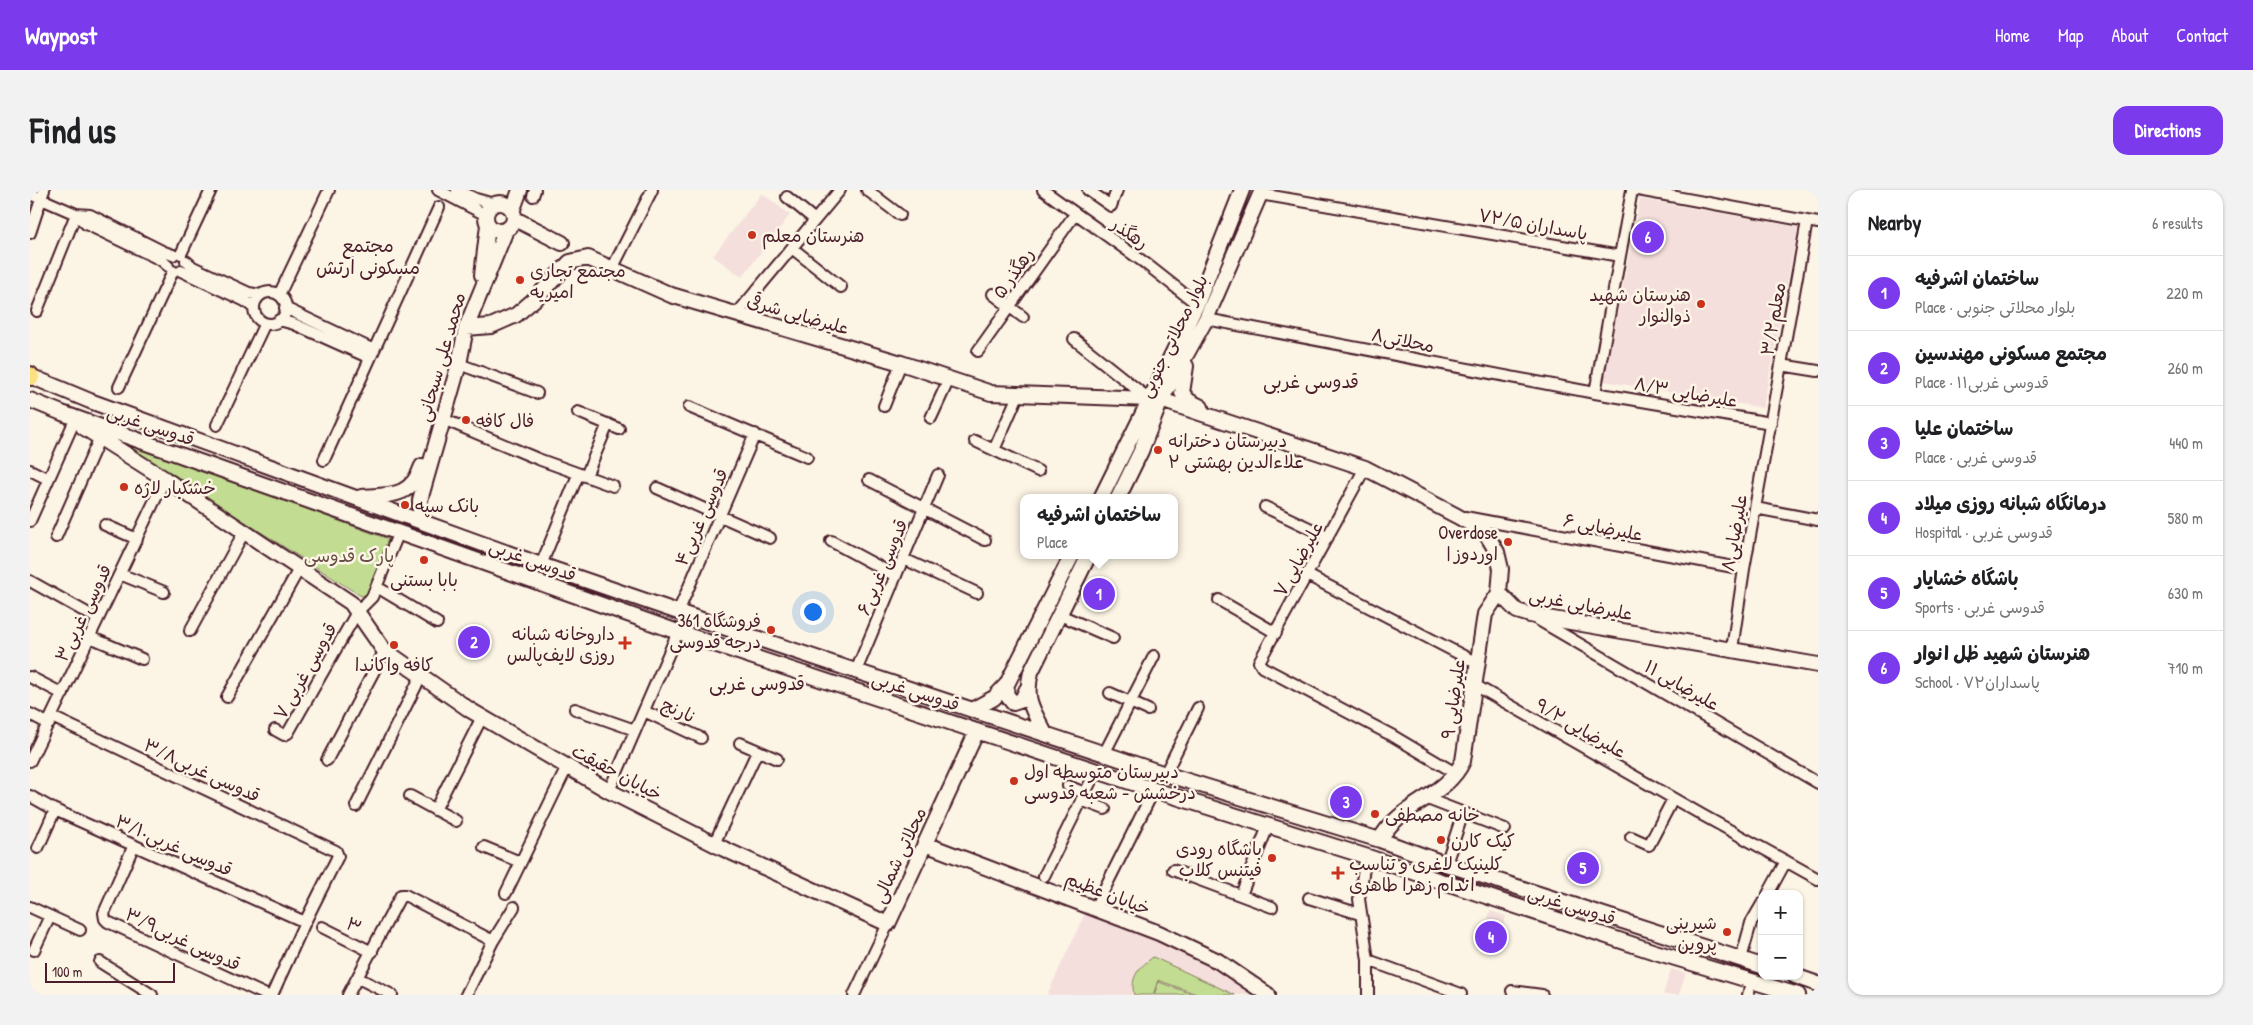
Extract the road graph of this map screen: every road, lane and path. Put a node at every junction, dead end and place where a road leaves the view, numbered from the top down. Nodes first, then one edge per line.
1 (211, 190) edge
2 (329, 190) edge
3 (438, 190) edge
4 (457, 190) edge
5 (505, 190) edge
6 (520, 190) edge
7 (652, 190) edge
8 (840, 190) edge
9 (868, 190) edge
10 (1043, 190) edge
11 (1088, 190) edge
12 (1117, 190) edge
13 (1242, 190) edge
14 (1632, 190) edge
15 (1638, 190) edge
16 (1261, 192) edge
17 (30, 194) edge
18 (42, 194) edge
19 (787, 197) dead end
20 (439, 207) dead end
21 (491, 212) junction
22 (76, 214) junction
23 (514, 214) junction
24 (1075, 214) junction
25 (900, 215) dead end
26 (815, 220) junction
27 (1813, 222) edge
28 (506, 230) junction
29 (30, 233) edge
30 (119, 235) junction
31 (562, 243) dead end
32 (792, 248) junction
33 (1620, 256) junction
34 (180, 257) junction
35 (174, 269) junction
36 (612, 269) junction
37 (841, 287) dead end
38 (481, 288) junction
39 (994, 294) dead end
40 (260, 295) junction
41 (279, 295) junction
42 (1197, 304) junction
43 (1009, 306) junction
44 (254, 308) junction
45 (285, 308) junction
46 (37, 311) dead end
47 (736, 315) junction
48 (1023, 317) dead end
49 (1206, 319) junction
50 (279, 320) junction
51 (265, 323) junction
52 (466, 328) junction
53 (1074, 339) dead end
54 (1190, 350) junction
55 (978, 351) dead end
56 (372, 354) junction
57 (901, 363) junction
58 (459, 364) junction
59 (1781, 365) junction
60 (1818, 371) edge
61 (30, 376) edge
62 (949, 379) junction
63 (119, 386) dead end
64 (537, 393) dead end
65 (1018, 393) junction
66 (1595, 393) junction
67 (1155, 399) junction
68 (30, 400) edge
69 (884, 406) dead end
70 (689, 407) dead end
71 (578, 412) dead end
72 (62, 413) junction
73 (931, 418) dead end
74 (443, 419) junction
75 (74, 422) junction
76 (1235, 423) junction
77 (1771, 423) junction
78 (608, 424) junction
79 (216, 425) dead end
80 (619, 428) dead end
81 (755, 434) junction
82 (438, 436) junction
83 (100, 437) junction
84 (974, 441) dead end
85 (994, 450) junction
86 (807, 457) dead end
87 (324, 460) dead end
88 (1365, 468) junction
89 (30, 470) edge
90 (1038, 471) dead end
91 (938, 475) dead end
92 (586, 476) junction
93 (48, 479) junction
94 (166, 479) junction
95 (869, 480) dead end
96 (613, 486) dead end
97 (657, 488) dead end
98 (1103, 494) edge
99 (1120, 494) edge
100 (353, 497) junction
101 (1265, 507) dead end
102 (1755, 508) junction
103 (924, 510) junction
104 (720, 516) junction
105 (1457, 516) junction
106 (30, 520) edge
107 (1818, 520) edge
108 (424, 522) junction
109 (105, 525) dead end
110 (244, 532) junction
111 (399, 532) junction
112 (56, 537) dead end
113 (1328, 537) junction
114 (770, 538) dead end
115 (136, 540) junction
116 (985, 540) dead end
117 (831, 541) dead end
118 (904, 559) junction
119 (1070, 559) edge
120 (1087, 559) edge
121 (541, 565) junction
122 (299, 569) junction
123 (1744, 569) junction
124 (120, 574) junction
125 (565, 574) junction
126 (1307, 575) junction
127 (896, 576) junction
128 (30, 581) edge
129 (377, 587) junction
130 (560, 589) junction
131 (164, 592) dead end
132 (978, 593) dead end
133 (1499, 593) junction
134 (1219, 600) dead end
135 (357, 612) junction
136 (678, 612) junction
137 (1060, 615) junction
138 (1530, 615) junction
139 (98, 619) junction
140 (436, 624) dead end
141 (190, 631) dead end
142 (678, 632) junction
143 (1276, 633) junction
144 (90, 637) junction
145 (1113, 638) dead end
146 (772, 643) junction
147 (1732, 649) junction
148 (385, 650) junction
149 (1154, 656) dead end
150 (142, 659) dead end
151 (766, 661) junction
152 (1477, 663) junction
153 (1818, 665) edge
154 (856, 671) junction
155 (421, 676) junction
156 (30, 677) edge
157 (1007, 684) junction
158 (1474, 684) junction
159 (1027, 689) junction
160 (1110, 693) dead end
161 (63, 694) junction
162 (227, 697) dead end
163 (1130, 702) junction
164 (575, 708) dead end
165 (1198, 708) dead end
166 (972, 710) junction
167 (1148, 710) dead end
168 (644, 711) junction
169 (30, 714) edge
170 (482, 717) junction
171 (50, 720) junction
172 (275, 730) dead end
173 (635, 730) junction
174 (977, 731) junction
175 (1045, 734) junction
176 (701, 738) dead end
177 (740, 743) dead end
178 (757, 752) junction
179 (1104, 754) junction
180 (777, 759) dead end
181 (327, 760) dead end
182 (30, 761) edge
183 (567, 767) junction
184 (1096, 770) junction
185 (1165, 774) junction
186 (1457, 774) junction
187 (1818, 782) edge
188 (1068, 786) dead end
189 (1154, 790) junction
190 (609, 791) junction
191 (30, 796) edge
192 (410, 796) dead end
193 (1083, 796) junction
194 (1425, 798) junction
195 (1673, 799) junction
196 (356, 806) dead end
197 (1105, 809) dead end
198 (55, 810) junction
199 (435, 810) junction
200 (1463, 813) junction
201 (456, 821) dead end
202 (1268, 826) junction
203 (1505, 830) dead end
204 (1631, 837) dead end
205 (1380, 840) junction
206 (714, 844) junction
207 (925, 844) junction
208 (134, 845) junction
209 (484, 847) dead end
210 (38, 848) dead end
211 (1366, 856) junction
212 (1786, 861) junction
213 (520, 862) junction
214 (1446, 864) junction
215 (1173, 870) dead end
216 (1044, 876) dead end
217 (1818, 879) edge
218 (1770, 890) edge
219 (506, 893) dead end
220 (1241, 895) junction
221 (1308, 898) dead end
222 (30, 907) edge
223 (514, 907) dead end
224 (1272, 907) dead end
225 (1095, 908) junction
226 (1758, 911) edge
227 (1360, 914) junction
228 (50, 916) junction
229 (305, 922) junction
230 (888, 924) junction
231 (322, 927) dead end
232 (80, 930) dead end
233 (493, 941) junction
234 (34, 950) dead end
235 (372, 952) junction
236 (1741, 959) junction
237 (1368, 960) junction
238 (100, 962) dead end
239 (1758, 965) edge
240 (358, 978) junction
241 (1803, 979) edge
242 (1752, 980) junction
243 (1818, 984) edge
244 (1512, 991) dead end
245 (1461, 994) edge
246 (152, 995) edge
247 (266, 995) edge
248 (272, 995) edge
249 (348, 995) edge
250 (392, 995) edge
251 (466, 995) edge
252 (854, 995) edge
253 (1268, 995) edge
254 (1368, 995) edge
255 (1542, 995) edge
256 (1748, 995) edge
257 (1798, 995) edge

1 - 34 street
2 - 41 street
3 - 21 street
4 - 21 street
5 - 21 street
6 - 23 street, محمد علی سبحانی
7 - 36 street
8 - 26 street
9 - 25 street
10 - 24 street, رهگذر
11 - 12 street
13 - 42 street, بلوار محلاتی جنوبی
14 - 33 street
15 - 27 street
16 - 33 street, ۷۲/۵ پاسداران
16 - 49 street, بلوار محلاتی جنوبی
17 - 18 street
18 - 22 street
18 - 29 street
19 - 26 street
20 - 56 street
21 - 23 street
21 - 28 street
21 - 38 street, محمد علی سبحانی
22 - 30 street
22 - 46 street
23 - 28 street, محمد علی سبحانی
23 - 31 street
24 - 42 street, رهگذر
24 - 43 street, ۵ رهگذر
26 - 32 street
27 - 59 street, معلم۳/۲
28 - 38 street, محمد علی سبحانی
30 - 34 street
30 - 35 street
32 - 37 street
32 - 47 street
33 - 66 street
34 - 35 street
34 - 35 street
34 - 40 street
35 - 44 street
35 - 63 street
36 - 47 street, علیرضایی شرقی
36 - 52 street, علیرضایی شرقی
38 - 52 street, محمد علی سبحانی
39 - 43 street
40 - 41 street
40 - 44 street
41 - 45 street
42 - 67 street, بلوار محلاتی جنوبی
43 - 48 street
43 - 55 street, ۵ رهگذر
44 - 51 street
45 - 50 street
45 - 56 street
47 - 57 street, علیرضایی شرقی
49 - 54 street, بلوار محلاتی جنوبی
49 - 66 street, محلاتی۸
50 - 51 street
50 - 56 street
51 - 79 street
52 - 58 street, محمد علی سبحانی
53 - 67 street
54 - 67 street, بلوار محلاتی جنوبی
54 - 76 street
56 - 87 street
57 - 62 street, علیرضایی شرقی
57 - 69 street
58 - 64 street
58 - 74 street, محمد علی سبحانی
59 - 60 street
59 - 77 street, معلم۳/۲
61 - 100 street, قدوسی غربی
62 - 65 street, علیرضایی شرقی
62 - 73 street
65 - 67 street, علیرضایی شرقی
65 - 85 street
66 - 77 street, ۸/۳ علیرضایی
67 - 76 street
67 - 98 street, بلوار محلاتی جنوبی
67 - 99 street, بلوار محلاتی جنوبی
68 - 72 street, قدوسی غربی
70 - 81 street
71 - 78 street
72 - 75 street, خیابان حقیقت
72 - 111 street, قدوسی غربی
74 - 82 street, محمد علی سبحانی
74 - 92 street
75 - 83 street, خیابان حقیقت
75 - 93 street
76 - 88 street
77 - 102 street, علیرضایی۸
78 - 80 street
78 - 92 street
81 - 86 street
81 - 104 street, قدوسی غربی۴
82 - 100 street, محمد علی سبحانی
82 - 108 street, محمد علی سبحانی
83 - 94 street, خیابان حقیقت
83 - 112 street
84 - 85 street
85 - 90 street
88 - 105 street
88 - 113 street, ۷ علیرضایی
89 - 93 street
91 - 103 street, قدوسی غربی۶
92 - 96 street
92 - 121 street
93 - 106 street
94 - 110 street, خیابان حقیقت
94 - 115 street, قدوسی غربی۳
95 - 103 street
97 - 104 street
100 - 108 street, قدوسی غربی
101 - 113 street
102 - 107 street
102 - 123 street, علیرضایی۸
103 - 116 street
103 - 118 street, قدوسی غربی۶
104 - 114 street
104 - 136 street, قدوسی غربی۴
105 - 123 street, ۶ علیرضایی
105 - 133 street
108 - 121 street, قدوسی غربی
109 - 115 street
110 - 122 street, خیابان حقیقت
110 - 141 street
111 - 129 street
111 - 130 street, قدوسی غربی
113 - 126 street, ۷ علیرضایی
115 - 124 street, قدوسی غربی۳
117 - 127 street
118 - 127 street, قدوسی غربی۶
118 - 132 street
119 - 157 street
120 - 137 street
121 - 125 street, قدوسی غربی
122 - 135 street, خیابان حقیقت
122 - 162 street
123 - 147 street, علیرضایی۸
124 - 131 street
124 - 139 street, قدوسی غربی۳
125 - 130 street
125 - 136 street, قدوسی غربی
126 - 143 street, ۷ علیرضایی
126 - 152 street
127 - 154 street, قدوسی غربی۶
128 - 139 street
129 - 135 street
129 - 140 street
130 - 142 street, قدوسی غربی
133 - 138 street, علیرضایی غربی
133 - 152 street, ۹ علیرضایی
134 - 143 street
135 - 148 street, خیابان حقیقت
135 - 172 street, ۷ قدوسی غربی
136 - 146 street, قدوسی غربی
137 - 145 street
137 - 159 street
138 - 147 street, علیرضایی غربی
138 - 187 street, ۱۱ علیرضایی
139 - 144 street, قدوسی غربی۳
142 - 151 street, قدوسی غربی
142 - 168 street
143 - 186 street, ۷ علیرضایی
144 - 150 street
144 - 161 street, قدوسی غربی۳
146 - 151 street
146 - 154 street, قدوسی غربی
147 - 153 street, علیرضایی غربی
148 - 155 street, خیابان حقیقت
148 - 181 street
149 - 163 street
151 - 174 street, قدوسی غربی
152 - 158 street, ۹ علیرضایی
154 - 166 street, قدوسی غربی
155 - 170 street, خیابان حقیقت
155 - 196 street
156 - 161 street
157 - 159 street
157 - 166 street
158 - 186 street, ۹ علیرضایی
158 - 195 street, ۹/۲ علیرضایی
159 - 175 street
160 - 163 street
161 - 171 street, قدوسی غربی۳
163 - 167 street
163 - 179 street
164 - 173 street
165 - 185 street
166 - 175 street, قدوسی غربی
168 - 173 street
168 - 176 street, نارنج
169 - 171 street, قدوسی غربی۳/۸
170 - 183 street, خیابان حقیقت
170 - 199 street
171 - 182 street, قدوسی غربی۳
171 - 229 street, قدوسی غربی۳/۸
173 - 190 street
174 - 184 street, قدوسی غربی
174 - 207 street, محلاتی شمالی
175 - 179 street, قدوسی غربی
177 - 178 street
178 - 180 street
178 - 206 street
179 - 185 street, قدوسی غربی
183 - 190 street, خیابان حقیقت
183 - 213 street
184 - 189 street, قدوسی غربی
184 - 193 street
185 - 205 street, قدوسی غربی
186 - 194 street
188 - 193 street
189 - 202 street, قدوسی غربی
189 - 225 street
190 - 206 street, خیابان حقیقت
191 - 198 street, قدوسی غربی۳/۱۰
192 - 199 street
193 - 197 street
193 - 216 street
194 - 200 street
194 - 205 street
195 - 204 street
195 - 212 street, ۹/۲ علیرضایی
198 - 208 street, قدوسی غربی۳/۱۰
198 - 210 street
199 - 201 street
200 - 203 street
200 - 214 street
202 - 211 street, قدوسی غربی
202 - 220 street
205 - 214 street, قدوسی غربی
206 - 230 street, خیابان حقیقت
207 - 225 street, خیابان عظیم
207 - 230 street, محلاتی شمالی
208 - 229 street, قدوسی غربی۳/۱۰
208 - 247 street, قدوسی غربی۳/۹
209 - 213 street
211 - 227 street
211 - 242 street, قدوسی غربی
212 - 217 street, ۹/۲ علیرضایی
212 - 218 street
213 - 219 street
214 - 236 street, قدوسی غربی
215 - 220 street
220 - 224 street
221 - 227 street
222 - 228 street
223 - 233 street
225 - 253 street, خیابان عظیم
226 - 236 street
227 - 237 street
228 - 232 street
228 - 234 street
229 - 248 street
230 - 252 street, محلاتی شمالی
231 - 235 street, ۳
233 - 235 street
233 - 251 street
235 - 240 street
236 - 239 street, قدوسی غربی
237 - 245 street
237 - 254 street
238 - 246 street
240 - 249 street
240 - 250 street
241 - 243 street
242 - 256 street
242 - 257 street, قدوسی غربی
244 - 255 street

